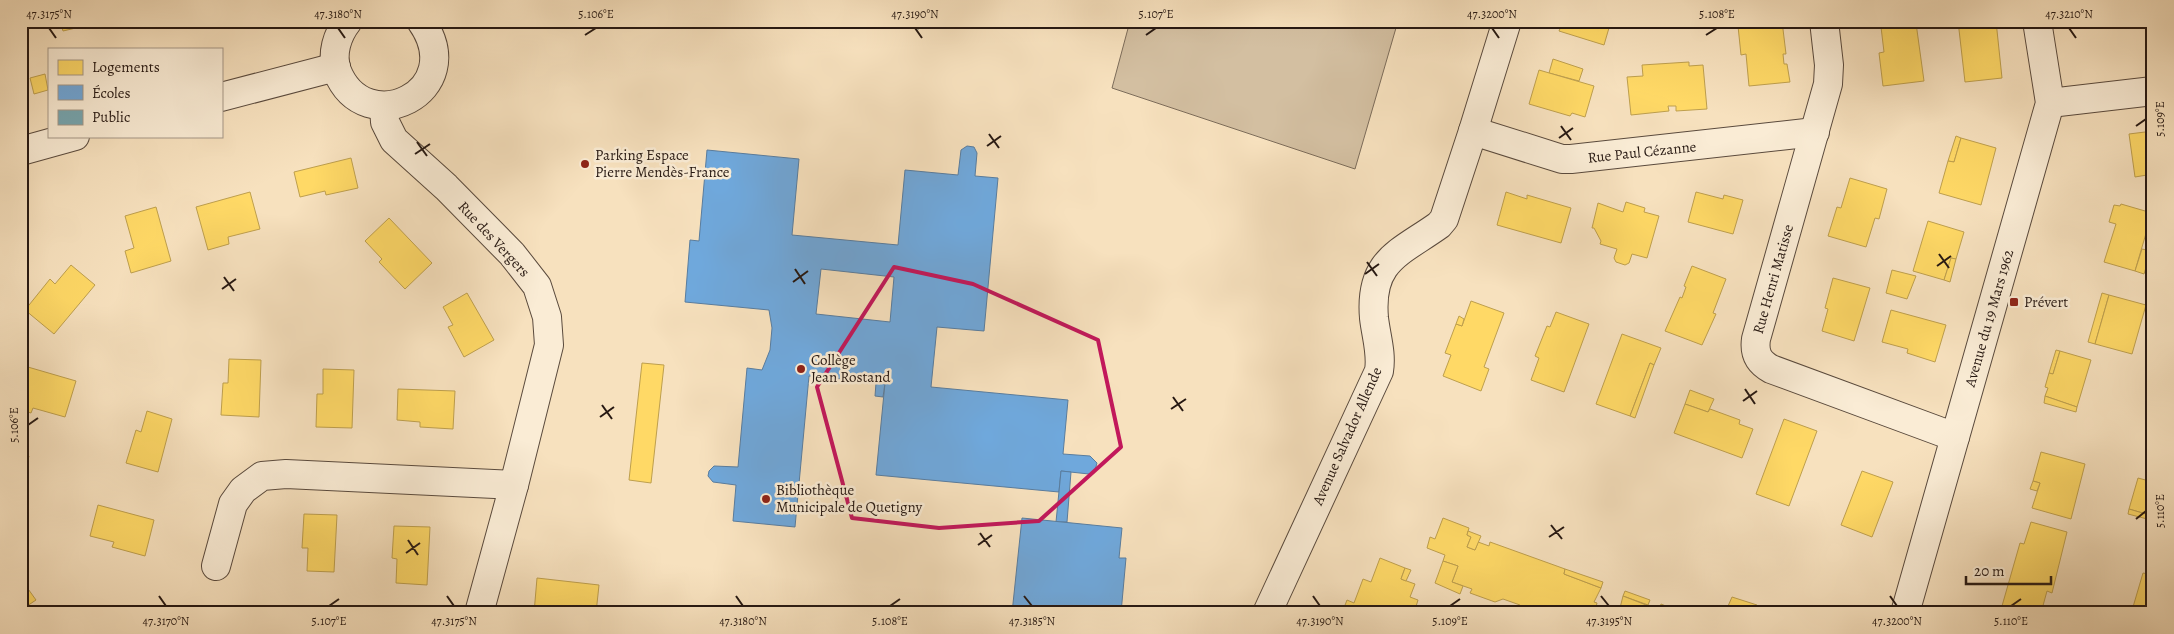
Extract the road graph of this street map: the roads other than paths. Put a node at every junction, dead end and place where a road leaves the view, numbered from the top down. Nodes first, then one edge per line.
1 (348, 21) edge
2 (422, 21) edge
3 (1506, 21) edge
4 (1824, 21) edge
5 (2037, 21) edge
6 (336, 67) junction
7 (2153, 91) edge
8 (222, 97) edge
9 (2050, 103) junction
10 (384, 106) junction
11 (1473, 131) junction
12 (1814, 132) junction
13 (67, 138) edge
14 (21, 150) edge
15 (1955, 437) junction
16 (514, 485) junction
17 (216, 566) dead end
18 (479, 613) edge
19 (1267, 613) edge
20 (1905, 613) edge

1 - 6 street
2 - 10 street
3 - 11 street, Avenue Salvador Allende
4 - 12 street, Rue Henri Matisse
5 - 9 street, Avenue du 19 Mars 1962
6 - 8 street
6 - 10 street
7 - 9 street
9 - 15 street, Avenue du 19 Mars 1962
10 - 16 street, Rue des Vergers
11 - 12 street, Rue Paul Cézanne
11 - 19 street, Avenue Salvador Allende
12 - 15 street, Rue Henri Matisse
13 - 14 street
15 - 20 street, Avenue du 19 Mars 1962
16 - 17 street
16 - 18 street, Rue des Vergers

